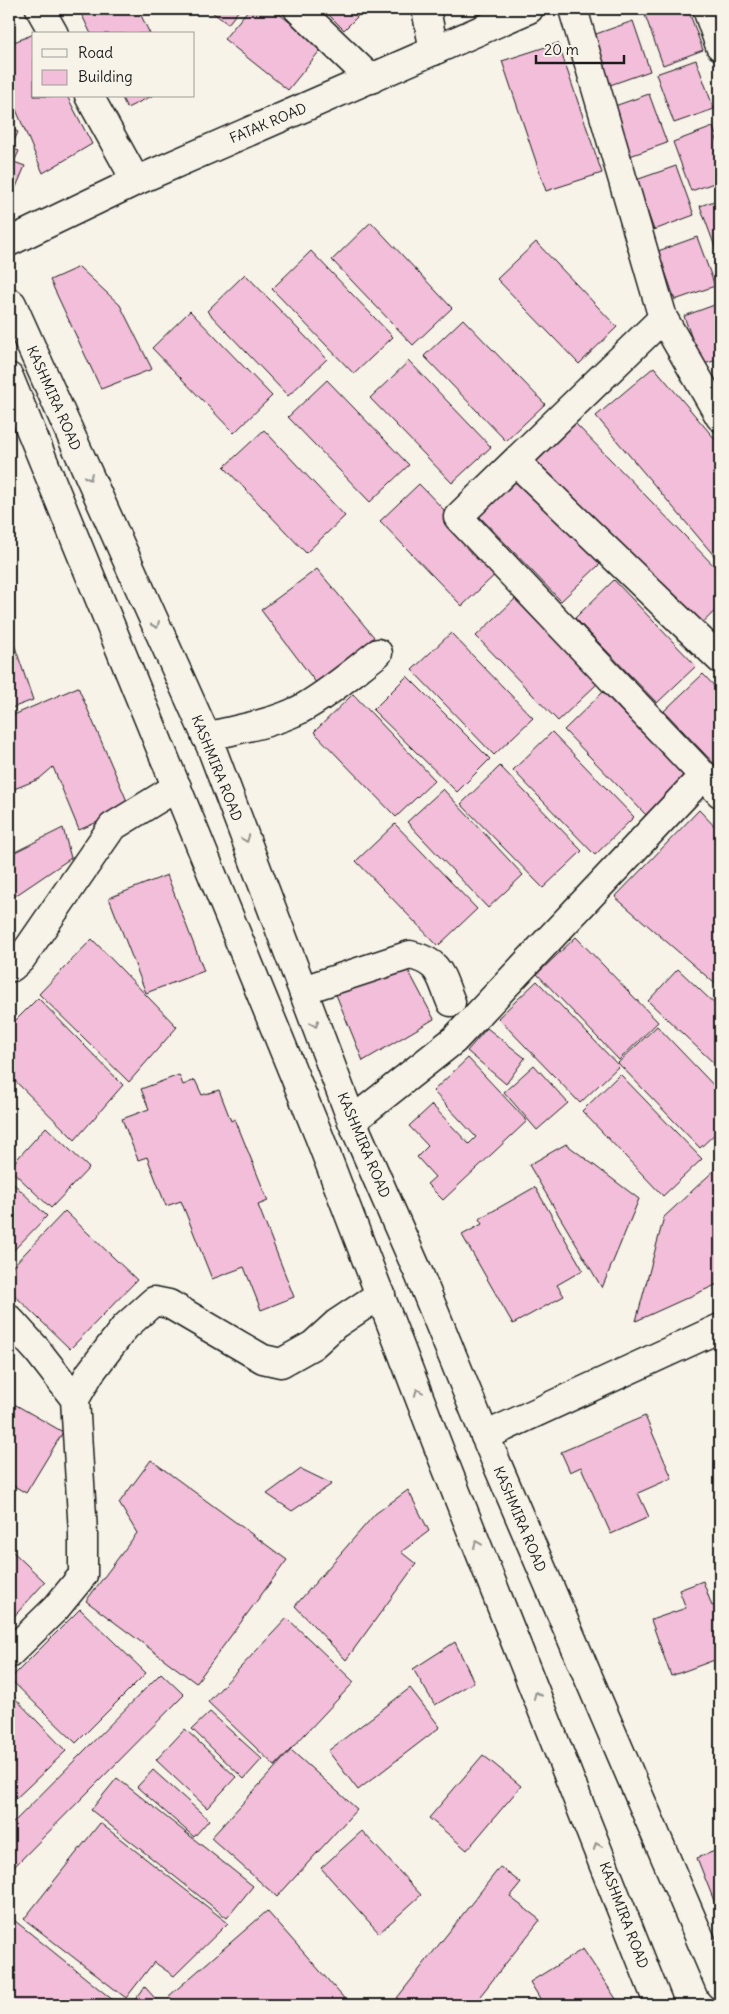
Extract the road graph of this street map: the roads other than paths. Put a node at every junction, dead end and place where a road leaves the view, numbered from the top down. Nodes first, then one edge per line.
1 (40, 9) edge
2 (298, 9) edge
3 (426, 9) edge
4 (529, 9) edge
5 (573, 9) edge
6 (708, 9) edge
7 (53, 32) edge
8 (720, 46) edge
9 (434, 51) junction
10 (371, 78) junction
11 (90, 98) edge
12 (136, 181) junction
13 (9, 242) edge
14 (10, 304) edge
15 (662, 318) junction
16 (9, 376) edge
17 (720, 417) edge
18 (516, 462) junction
19 (378, 653) dead end
20 (720, 659) edge
21 (206, 737) junction
22 (712, 784) edge
23 (177, 787) junction
24 (9, 966) edge
25 (303, 990) junction
26 (451, 1002) dead end
27 (352, 1121) junction
28 (380, 1294) junction
29 (9, 1319) edge
30 (720, 1328) edge
31 (75, 1400) junction
32 (485, 1436) junction
33 (9, 1654) edge
34 (720, 1985) edge
35 (660, 2005) edge

1 - 7 main road
2 - 10 main road
3 - 9 main road
4 - 9 main road, FATAK ROAD
5 - 15 main road
6 - 8 main road
9 - 10 main road, FATAK ROAD
10 - 12 main road, FATAK ROAD
11 - 12 main road
12 - 13 main road, FATAK ROAD
14 -> 21 main road, KASHMIRA ROAD
15 - 17 main road
15 - 18 main road
16 - 23 main road, KASHMIRA ROAD
18 - 20 main road
18 - 22 main road
19 - 21 main road
21 -> 25 main road, KASHMIRA ROAD
22 - 27 main road
23 - 24 main road
23 - 28 main road, KASHMIRA ROAD
25 - 26 main road
25 -> 27 main road, KASHMIRA ROAD
27 - 32 main road, KASHMIRA ROAD
28 - 31 main road
35 -> 28 main road, KASHMIRA ROAD
29 - 31 main road
30 - 32 main road
31 - 33 main road
32 - 34 main road, KASHMIRA ROAD

